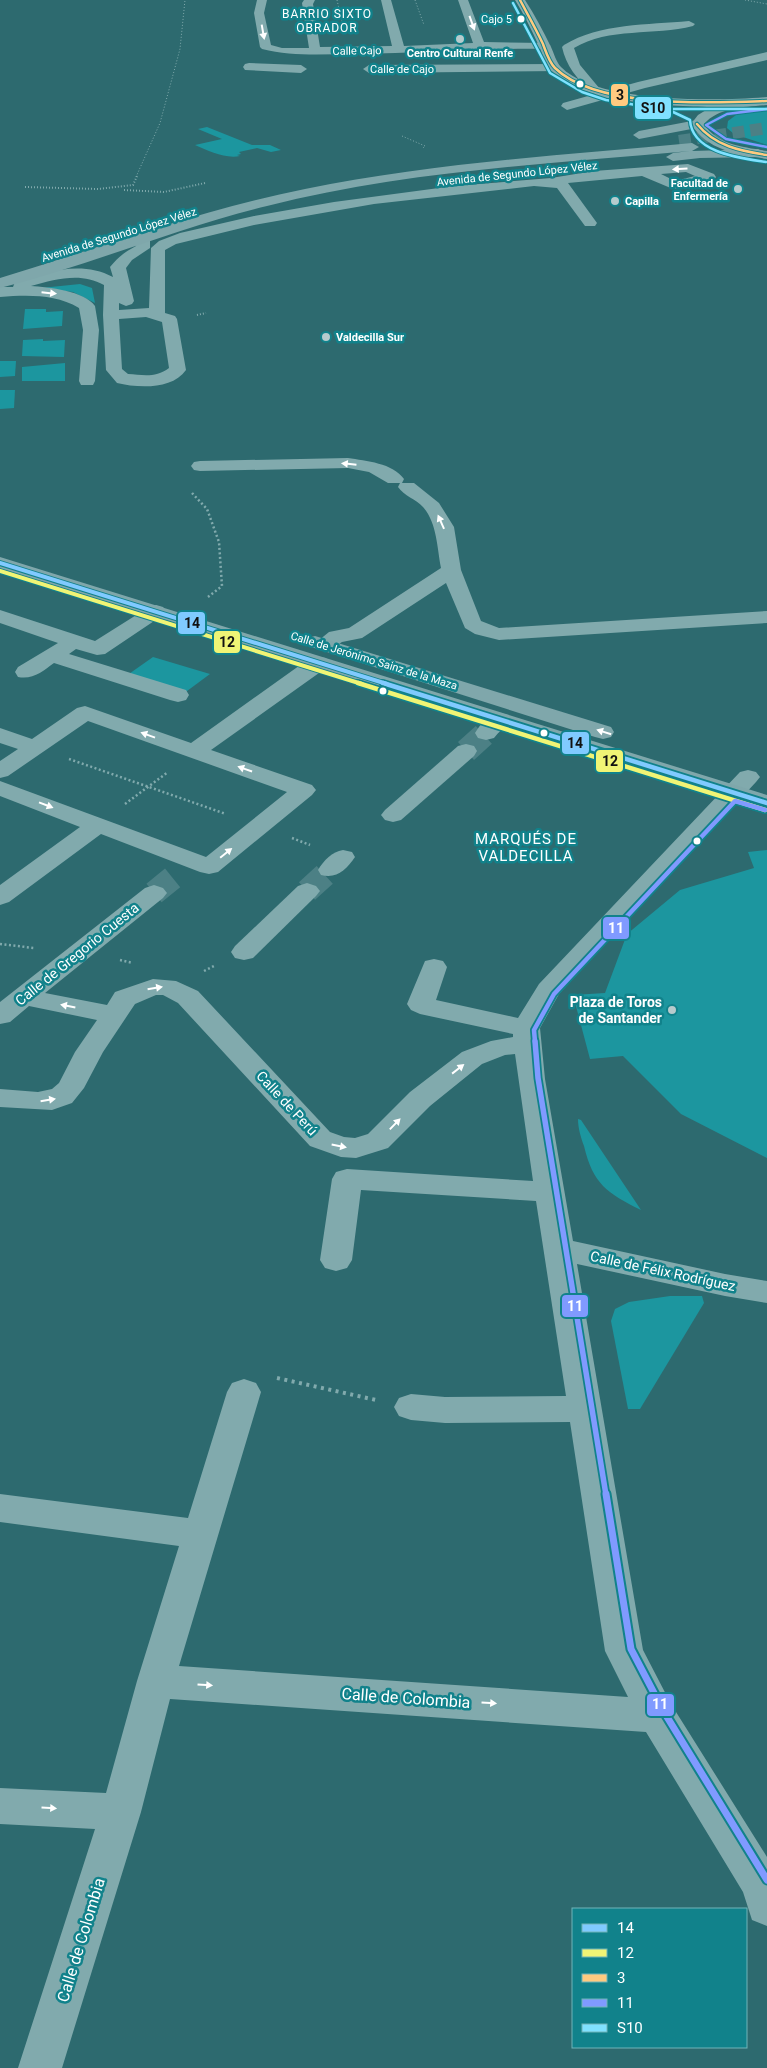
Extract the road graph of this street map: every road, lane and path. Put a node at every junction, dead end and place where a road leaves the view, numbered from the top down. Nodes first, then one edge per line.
1 (185, 0) edge
2 (262, 0) edge
3 (310, 0) edge
4 (386, 0) edge
5 (463, 0) edge
6 (520, 0) edge
7 (745, 0) edge
8 (767, 4) edge
9 (688, 24) dead end
10 (480, 46) junction
11 (545, 46) junction
12 (399, 50) junction
13 (315, 51) junction
14 (767, 56) edge
15 (663, 66) dead end
16 (249, 67) dead end
17 (555, 68) junction
18 (318, 69) dead end
19 (357, 69) dead end
20 (676, 77) junction
21 (594, 89) junction
22 (615, 94) junction
23 (656, 99) junction
24 (763, 101) edge
25 (738, 104) junction
26 (567, 106) dead end
27 (699, 121) junction
28 (402, 136) dead end
29 (625, 136) dead end
30 (679, 141) tunnel mouth
31 (692, 147) tunnel mouth
32 (419, 151) dead end
33 (762, 154) edge
34 (358, 170) dead end
35 (643, 171) dead end
36 (551, 182) junction
37 (205, 183) dead end
38 (25, 187) dead end
39 (297, 187) junction
40 (113, 189) junction
41 (276, 201) junction
42 (590, 223) dead end
43 (143, 243) junction
44 (53, 267) junction
45 (2, 274) edge
46 (0, 286) edge
47 (145, 288) dead end
48 (0, 292) edge
49 (152, 313) junction
50 (111, 315) junction
51 (87, 381) dead end
52 (200, 466) dead end
53 (192, 493) dead end
54 (0, 546) edge
55 (0, 563) edge
56 (451, 570) junction
57 (208, 598) dead end
58 (156, 611) junction
59 (0, 616) edge
60 (767, 617) edge
61 (74, 641) junction
62 (353, 643) junction
63 (321, 654) junction
64 (53, 656) junction
65 (26, 672) dead end
66 (178, 695) dead end
67 (0, 735) edge
68 (35, 747) junction
69 (194, 751) junction
70 (466, 751) tunnel mouth
71 (749, 784) edge
72 (2, 786) edge
73 (148, 787) junction
74 (767, 802) edge
75 (394, 815) dead end
76 (98, 825) junction
77 (260, 826) junction
78 (308, 891) tunnel mouth
79 (154, 893) tunnel mouth
80 (0, 897) edge
81 (244, 952) dead end
82 (434, 967) dead end
83 (23, 998) junction
84 (114, 1015) junction
85 (0, 1016) edge
86 (527, 1036) junction
87 (0, 1098) edge
88 (550, 1192) junction
89 (559, 1249) junction
90 (336, 1260) dead end
91 (767, 1292) edge
92 (244, 1392) joint
93 (411, 1407) joint
94 (585, 1409) junction
95 (0, 1508) edge
96 (202, 1534) junction
97 (156, 1681) junction
98 (657, 1716) junction
99 (0, 1806) edge
100 (120, 1812) junction
101 (767, 1906) edge
102 (40, 2068) edge

1 - 40 path
2 -> 13 street, Calle Cajo
3 - 13 street, Calle Cajo
4 - 12 street, Calle Cajo
5 -> 10 street
6 - 11 highway
7 - 8 path
9 - 21 street
10 - 11 street, Calle Cajo
10 - 12 street, Calle Cajo
11 - 17 highway
12 - 13 street, Calle Cajo
14 - 20 street
15 - 20 street
16 - 18 street
17 - 19 street, Calle de Cajo
17 - 21 highway
20 - 22 street
21 - 22 highway
22 - 23 highway
22 - 26 street
23 - 25 highway
23 - 27 highway
24 - 25 highway
25 - 27 highway
27 - 29 main road
27 - 33 highway
28 - 32 path
30 - 39 main road, Avenida de Segundo López Vélez
31 - 41 main road, Avenida de Segundo López Vélez
41 -> 33 main road, Avenida de Segundo López Vélez
34 - 39 main road, Avenida de Segundo López Vélez
35 - 36 street
36 - 42 street
36 - 49 street
37 - 40 path
38 - 40 path
39 - 45 main road, Avenida de Segundo López Vélez
41 - 43 main road, Avenida de Segundo López Vélez
43 - 44 main road, Avenida de Segundo López Vélez
43 - 47 street
43 - 49 street
44 - 45 main road, Avenida de Segundo López Vélez
44 - 46 main road
48 - 50 street
48 -> 51 street
49 - 50 street
49 - 50 street
56 -> 52 street
53 - 57 path
54 - 63 main road, Calle de Jerónimo Sainz de la Maza
55 - 58 main road, Calle de Jerónimo Sainz de la Maza
56 - 60 street
56 - 62 street
58 - 61 street
58 - 63 main road, Calle de Jerónimo Sainz de la Maza
59 - 61 street
61 - 64 street
62 - 63 main road, Calle de Jerónimo Sainz de la Maza
71 -> 62 main road, Calle de Jerónimo Sainz de la Maza
63 - 69 street
63 - 71 main road, Calle de Jerónimo Sainz de la Maza
64 - 65 street
64 - 66 street
67 - 68 street
69 -> 68 street
68 - 72 street
68 - 73 path
69 - 73 path
77 -> 69 street
70 - 75 street
71 - 74 main road, Calle de Jerónimo Sainz de la Maza
71 - 86 street
72 -> 76 street
73 - 76 path
73 - 77 path
76 -> 77 street
76 - 80 street
78 - 81 street
79 - 83 street, Calle de Gregorio Cuesta
82 - 86 street
84 -> 83 street
83 - 85 street, Calle de Gregorio Cuesta
84 -> 86 street, Calle de Perú
87 -> 84 street, Calle de Perú
86 - 88 street
88 - 89 street
88 - 90 street
89 - 91 street, Calle de Félix Rodríguez
89 - 94 street
92 - 93 path
92 - 96 street, Calle de Colombia
93 - 94 street
94 - 98 street
95 - 96 street
96 - 97 street, Calle de Colombia
97 -> 98 street, Calle de Colombia
97 - 100 street, Calle de Colombia
98 - 101 street
99 -> 100 street
100 - 102 street, Calle de Colombia

